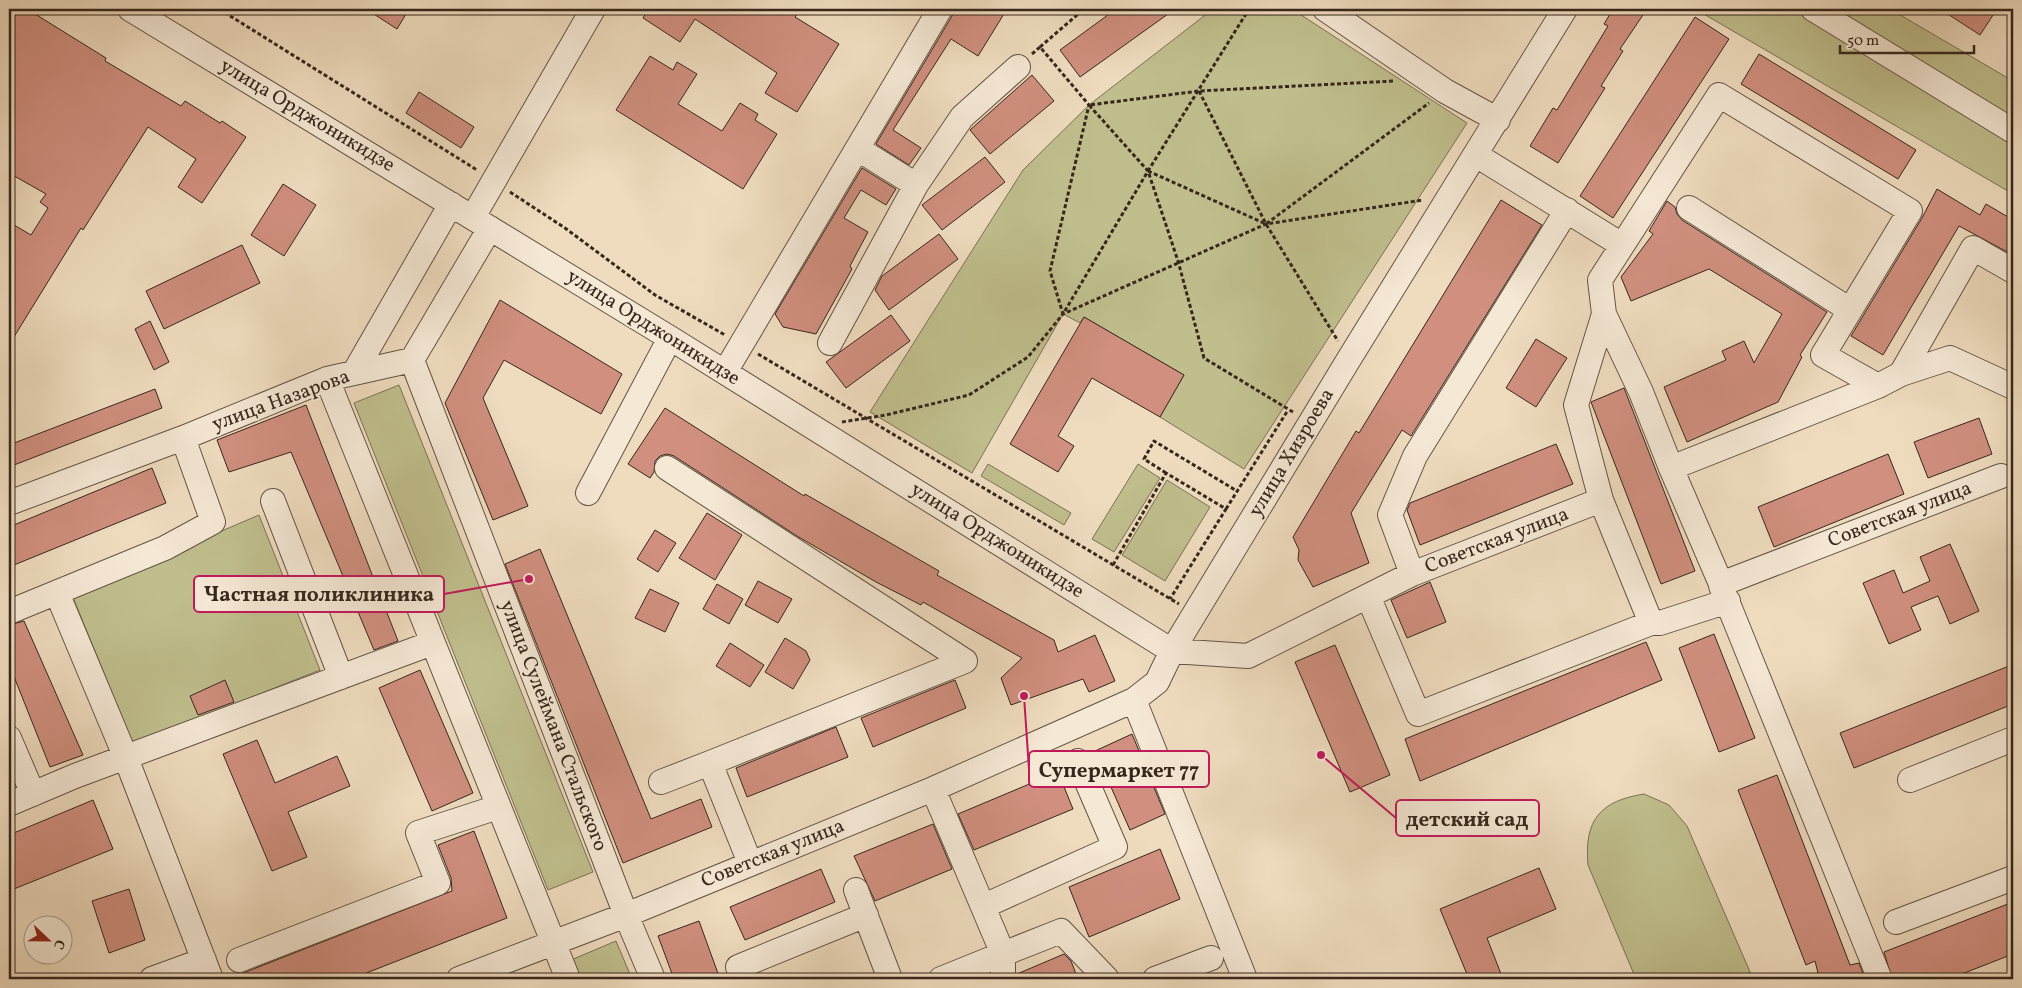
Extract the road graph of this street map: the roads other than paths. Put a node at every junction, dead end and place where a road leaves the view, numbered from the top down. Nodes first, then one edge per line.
1 (130, 9) edge
2 (593, 9) edge
3 (940, 9) edge
4 (1325, 9) edge
5 (1565, 9) edge
6 (1813, 9) edge
7 (1018, 67) road end
8 (1498, 120) junction
9 (2013, 131) edge
10 (858, 149) junction
11 (1476, 155) junction
12 (916, 185) junction
13 (451, 204) junction
14 (1689, 208) dead end
15 (1567, 210) junction
16 (481, 222) junction
17 (1622, 245) junction
18 (2013, 271) edge
19 (1850, 310) junction
20 (1604, 314) junction
21 (670, 338) junction
22 (830, 343) dead end
23 (412, 360) junction
24 (725, 372) junction
25 (354, 373) junction
26 (1901, 374) junction
27 (327, 379) junction
28 (1878, 386) junction
29 (2013, 387) edge
30 (183, 438) junction
31 (667, 468) dead end
32 (1672, 468) junction
33 (2001, 476) dead end
34 (588, 493) dead end
35 (1601, 500) junction
36 (273, 501) dead end
37 (9, 503) edge
38 (1412, 574) junction
39 (57, 592) junction
40 (1724, 593) junction
41 (1368, 596) junction
42 (9, 612) edge
43 (1651, 623) junction
44 (432, 643) junction
45 (1172, 651) junction
46 (341, 677) junction
47 (1134, 700) junction
48 (1085, 721) joint
49 (9, 738) edge
50 (2013, 739) edge
51 (126, 758) junction
52 (1078, 761) dead end
53 (710, 763) junction
54 (1910, 780) dead end
55 (661, 782) dead end
56 (933, 789) junction
57 (33, 794) junction
58 (9, 804) edge
59 (498, 806) junction
60 (750, 863) junction
61 (2013, 878) edge
62 (856, 890) dead end
63 (984, 906) junction
64 (626, 915) junction
65 (866, 915) junction
66 (1896, 922) dead end
67 (555, 943) junction
68 (1003, 954) junction
69 (1211, 958) dead end
70 (239, 960) dead end
71 (208, 970) edge
72 (1879, 977) dead end
73 (152, 979) edge
74 (458, 979) edge
75 (568, 979) edge
76 (653, 979) edge
77 (742, 979) edge
78 (890, 979) edge
79 (942, 979) edge
80 (1003, 979) edge
81 (1107, 979) edge
82 (1155, 979) edge
83 (1246, 979) edge

1 - 13 street, улица Орджоникидзе
2 - 16 street
3 - 10 street
4 - 8 street
5 - 8 street, улица Хизроева
6 - 9 street
7 - 12 street
8 - 11 street, улица Хизроева
10 - 12 street
10 - 24 street
11 - 15 street
11 - 45 street, улица Хизроева
12 - 22 street
13 - 16 street, улица Орджоникидзе
13 - 25 street
14 - 19 street
15 - 17 street
15 - 38 street, Советская улица
16 - 21 street, улица Орджоникидзе
16 - 23 street
17 - 19 street
17 - 20 street
18 - 26 street
19 - 28 street
20 - 32 street
20 - 35 street
21 - 24 street, улица Орджоникидзе
21 - 34 street
23 - 25 street, улица Назарова
23 - 64 street, улица Сулеймана Стальского
24 - 45 street, улица Орджоникидзе
25 - 27 street, улица Назарова
26 - 28 street
26 - 29 street
27 - 30 street, улица Назарова
27 - 44 street
28 - 32 street
30 - 37 street, улица Назарова
30 - 39 street
31 - 53 street
32 - 40 street
33 - 40 street, Советская улица
35 - 38 street, Советская улица
35 - 43 street
36 - 46 street
38 - 41 street
39 - 42 street
39 - 51 street
40 - 43 street, Советская улица
40 - 72 street
41 - 43 street, Советская улица
41 - 45 street
44 - 46 street
44 - 59 street
45 - 47 street, улица Хизроева
46 - 51 street
47 - 48 street, улица Хизроева
47 - 83 street
48 - 56 street, Советская улица
49 - 57 street
50 - 54 street
51 - 57 street
51 - 71 street
52 - 63 street
53 - 55 street
53 - 60 street
56 - 60 street, Советская улица
56 - 63 street
57 - 58 street
59 - 67 street
59 - 70 street
60 - 64 street, Советская улица
61 - 66 street
62 - 65 street
63 - 68 street
64 - 67 street, Советская улица
64 - 76 street, улица Сулеймана Стальского
65 - 77 street
65 - 78 street
67 - 74 street, Советская улица
67 - 75 street
68 - 79 street
68 - 80 street
68 - 81 street
69 - 82 street
71 - 73 street

